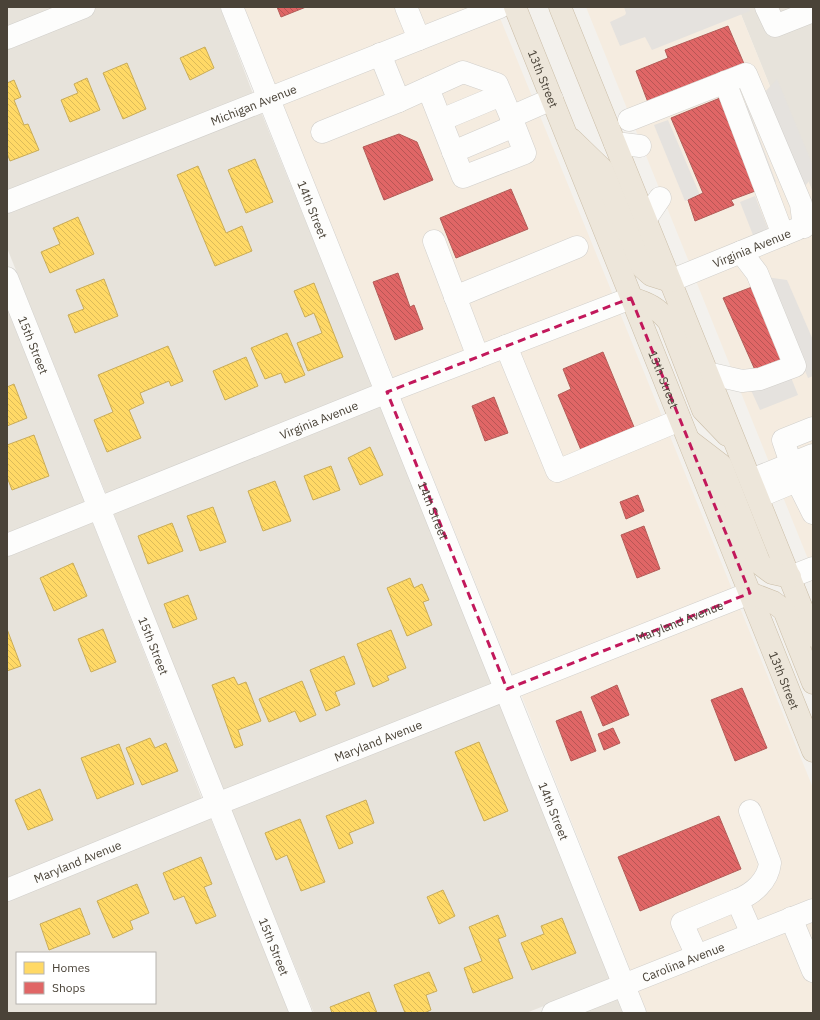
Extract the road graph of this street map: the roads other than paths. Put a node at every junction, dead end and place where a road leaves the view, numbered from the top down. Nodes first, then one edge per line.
1 (84, 7) edge
2 (232, 7) edge
3 (406, 7) edge
4 (500, 7) edge
5 (515, 7) edge
6 (560, 7) edge
7 (766, 7) edge
8 (813, 11) edge
9 (7, 38) edge
10 (419, 39) junction
11 (380, 54) junction
12 (725, 82) junction
13 (428, 88) junction
14 (502, 95) junction
15 (268, 99) junction
16 (552, 99) junction
17 (399, 101) junction
18 (440, 120) junction
19 (629, 120) dead end
20 (513, 122) junction
21 (322, 132) dead end
22 (566, 134) junction
23 (614, 143) junction
24 (640, 146) dead end
25 (660, 198) dead end
26 (7, 202) edge
27 (645, 220) junction
28 (809, 225) edge
29 (784, 235) junction
30 (434, 241) dead end
31 (577, 248) dead end
32 (741, 252) junction
33 (7, 278) edge
34 (670, 281) junction
35 (455, 297) junction
36 (631, 298) junction
37 (506, 346) junction
38 (478, 357) junction
39 (707, 373) junction
40 (387, 392) junction
41 (680, 420) junction
42 (813, 428) edge
43 (691, 442) junction
44 (737, 446) junction
45 (813, 454) edge
46 (801, 473) edge
47 (754, 489) junction
48 (99, 507) junction
49 (813, 513) edge
50 (7, 545) edge
51 (813, 568) edge
52 (790, 577) junction
53 (750, 593) junction
54 (813, 636) edge
55 (813, 683) edge
56 (507, 689) junction
57 (796, 710) junction
58 (813, 728) edge
59 (813, 751) edge
60 (216, 804) junction
61 (750, 811) dead end
62 (7, 890) edge
63 (737, 900) junction
64 (813, 910) edge
65 (791, 918) junction
66 (752, 934) junction
67 (697, 956) junction
68 (813, 971) edge
69 (624, 985) junction
70 (301, 1013) edge
71 (553, 1013) edge
72 (635, 1013) edge

1 - 9 street
2 - 15 street, 14th Street
3 - 10 street
4 - 10 street, Michigan Avenue
5 - 16 highway, 13th Street
6 - 23 highway
7 - 8 street
10 - 11 street, Michigan Avenue
11 - 15 street, Michigan Avenue
11 - 17 street
12 - 19 street
12 - 28 street
12 - 29 street
13 - 14 street
13 - 17 street
13 - 18 street
14 - 18 street
14 - 20 street
15 - 26 street, Michigan Avenue
15 - 40 street, 14th Street
16 - 20 street
16 - 22 highway, 13th Street
17 - 21 street
18 - 20 street
22 - 34 highway
22 - 36 highway, 13th Street
23 - 24 street
23 - 27 highway
25 - 27 street
27 - 34 highway
28 - 29 street, Virginia Avenue
29 - 32 street, Virginia Avenue
30 - 35 street
31 - 35 street
32 - 34 street, Virginia Avenue
32 - 39 street
33 - 48 street, 15th Street
34 - 39 highway
35 - 38 street
36 - 37 street, Virginia Avenue
36 - 41 highway, 13th Street
36 - 44 highway
37 - 38 street, Virginia Avenue
37 - 41 street
38 - 40 street, Virginia Avenue
39 - 44 highway
40 - 48 street, Virginia Avenue
40 - 56 street, 14th Street
41 - 43 highway, 13th Street
42 - 46 street
43 - 52 highway
43 - 53 highway, 13th Street
44 - 47 highway
45 - 46 street
46 - 47 street
46 - 49 street
47 - 52 highway
48 - 50 street, Virginia Avenue
48 - 60 street, 15th Street
51 - 52 street
52 - 54 highway
53 - 55 highway
53 - 56 street, Maryland Avenue
53 - 57 highway, 13th Street
56 - 60 street, Maryland Avenue
56 - 69 street, 14th Street
57 - 58 highway
57 - 59 highway, 13th Street
60 - 62 street, Maryland Avenue
60 - 70 street, 15th Street
61 - 63 street
63 - 66 street
63 - 67 street
64 - 65 street, Carolina Avenue
65 - 66 street, Carolina Avenue
65 - 68 street
66 - 67 street, Carolina Avenue
67 - 69 street, Carolina Avenue
69 - 71 street, Carolina Avenue
69 - 72 street, 14th Street

